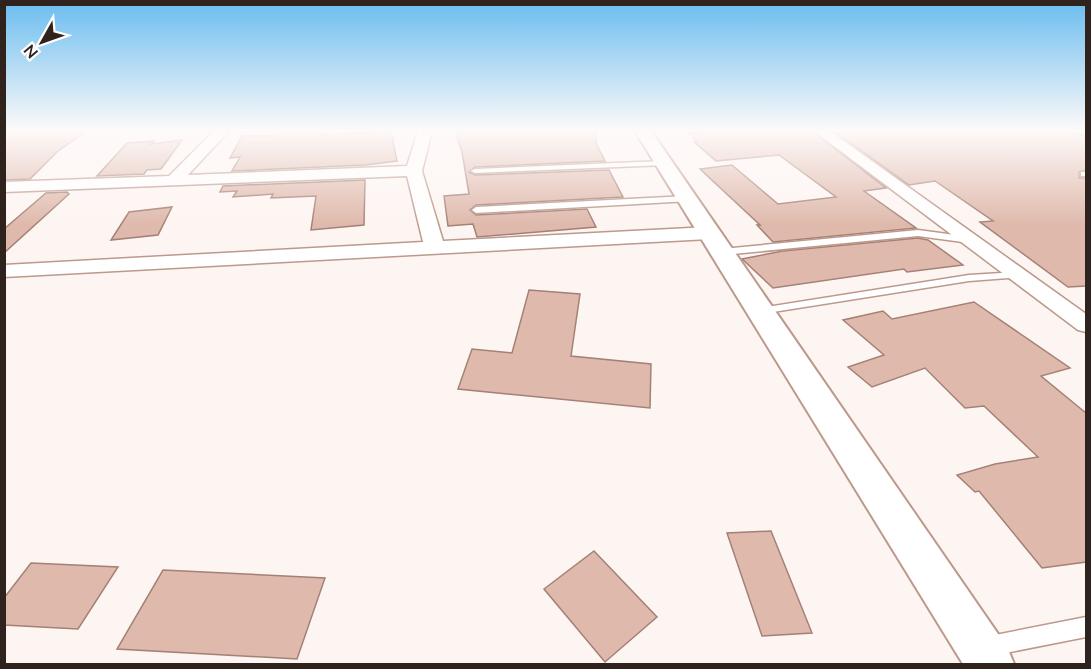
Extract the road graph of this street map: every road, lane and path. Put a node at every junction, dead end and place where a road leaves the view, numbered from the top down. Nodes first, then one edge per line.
1 (191, 162) edge
2 (416, 162) edge
3 (864, 162) edge
4 (663, 164) joint
5 (414, 171) junction
6 (475, 171) dead end
7 (174, 180) junction
8 (4, 187) edge
9 (687, 199) junction
10 (476, 210) dead end
11 (970, 240) junction
12 (715, 243) junction
13 (435, 249) junction
14 (4, 272) edge
15 (1018, 275) junction
16 (760, 311) junction
17 (1086, 325) edge
18 (1086, 627) edge
19 (985, 656) edge

1 - 7 street
2 - 5 street
3 - 11 street
4 - 6 lane
4 - 9 street
5 - 7 street
5 - 13 street
7 - 8 street
9 - 10 lane
9 - 12 street
11 - 12 lane
11 - 15 street
12 - 13 street
12 - 16 street
13 - 14 street
15 - 16 lane
15 - 17 street
16 - 19 street
18 - 19 lane

